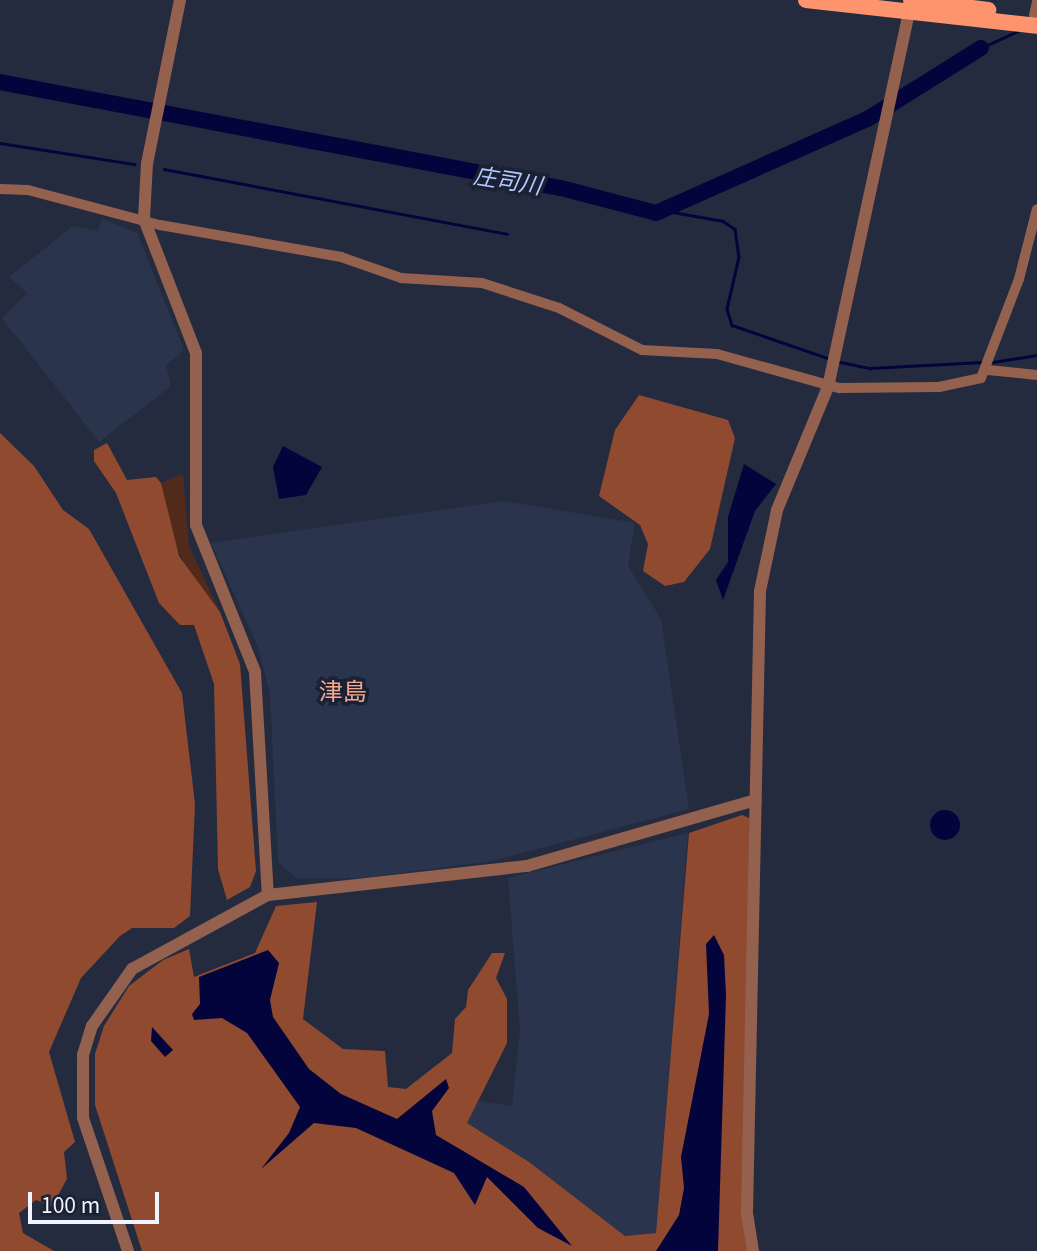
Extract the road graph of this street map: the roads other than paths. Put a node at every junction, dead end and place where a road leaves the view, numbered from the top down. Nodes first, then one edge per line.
1 (180, 0) edge
2 (806, 0) edge
3 (914, 3) edge
4 (978, 4) edge
5 (1036, 15) edge
6 (0, 189) edge
7 (1037, 209) edge
8 (144, 219) junction
9 (988, 370) junction
10 (1037, 375) edge
11 (828, 387) junction
12 (757, 800) junction
13 (264, 897) junction
14 (128, 1251) edge
15 (753, 1251) edge

1 - 8 street
2 - 3 main road
3 - 4 main road
3 - 5 main road
3 - 11 street
4 - 5 main road
6 - 8 street
7 - 9 street
8 - 11 street
8 - 13 street
9 - 10 street
9 - 11 street
11 - 12 street
12 - 13 street
12 - 15 street
13 - 14 street

